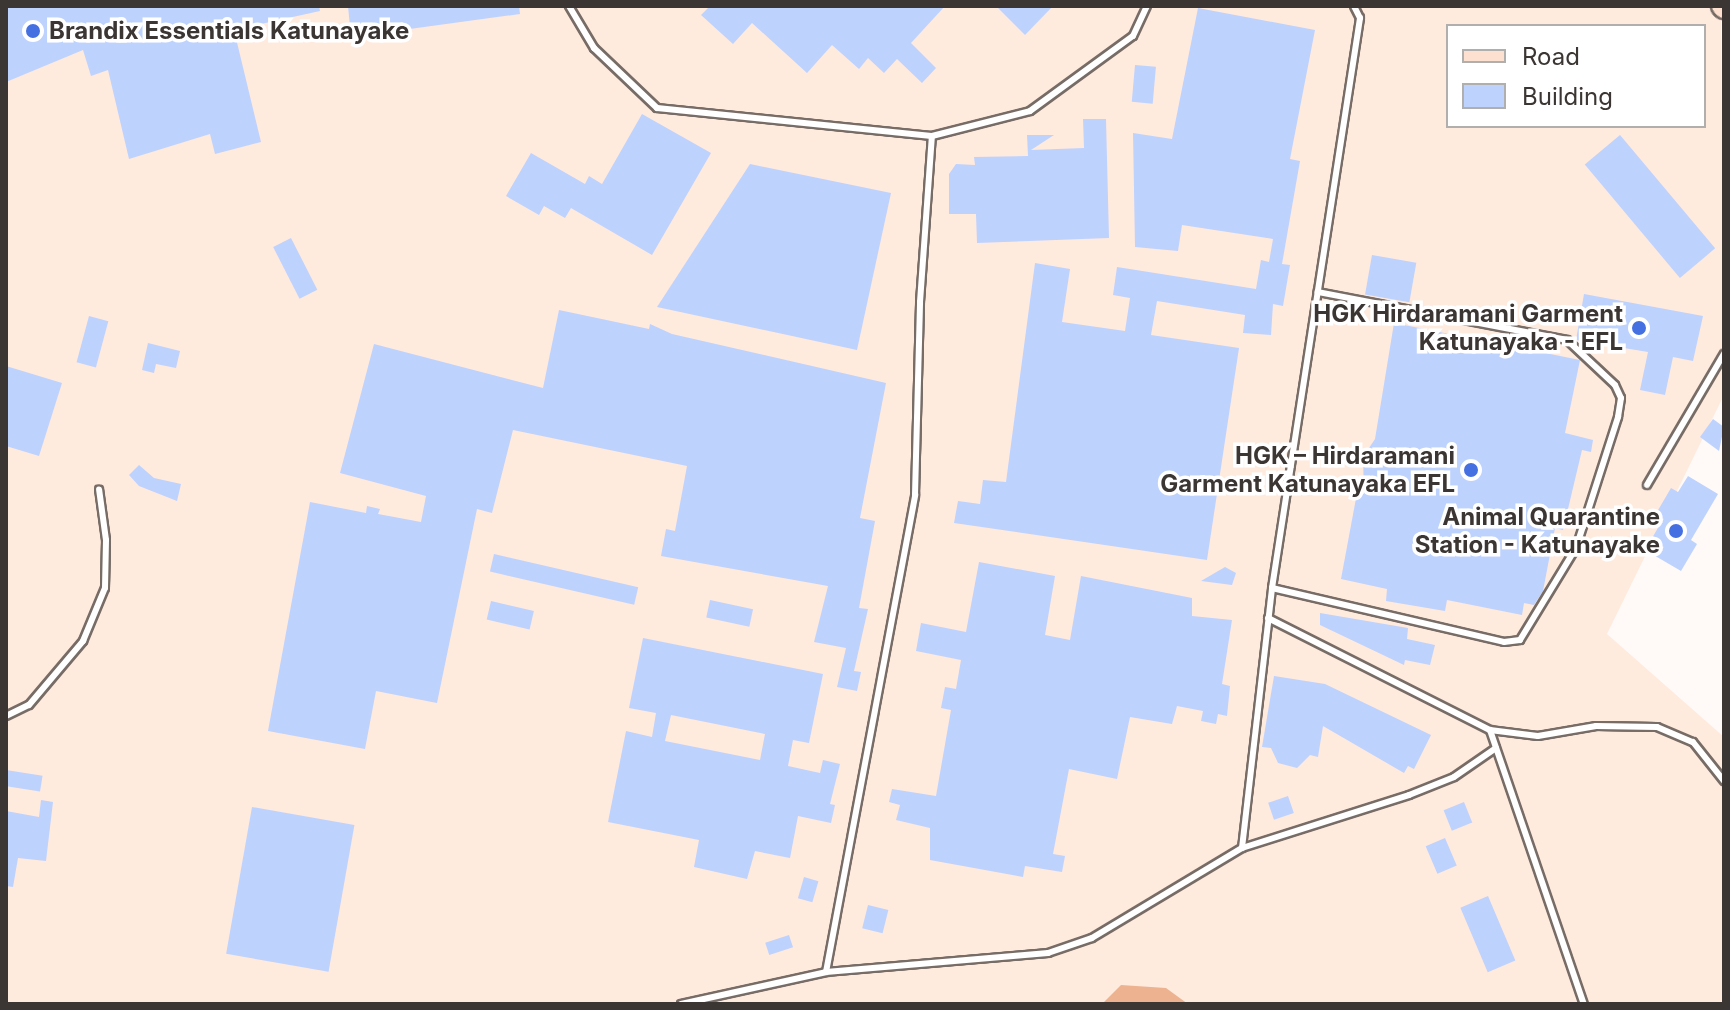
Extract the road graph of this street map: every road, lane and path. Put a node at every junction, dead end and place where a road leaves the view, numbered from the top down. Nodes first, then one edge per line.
1 (569, 6) edge
2 (1147, 6) edge
3 (1354, 6) edge
4 (932, 136) junction
5 (1318, 292) junction
6 (1724, 354) edge
7 (1647, 485) dead end
8 (99, 489) dead end
9 (1272, 588) junction
10 (1268, 618) junction
11 (6, 716) edge
12 (1490, 730) junction
13 (1496, 748) junction
14 (1724, 781) edge
15 (1242, 848) junction
16 (826, 972) junction
17 (681, 1004) edge
18 (1584, 1004) edge

1 - 4 lane
2 - 4 lane
3 - 5 lane
4 - 16 lane
5 - 9 lane
5 - 9 lane
6 - 7 lane
8 - 11 lane
9 - 10 lane
10 - 12 lane
10 - 15 lane
12 - 13 lane
12 - 14 lane
13 - 15 lane
13 - 18 lane
15 - 16 lane
16 - 17 lane

